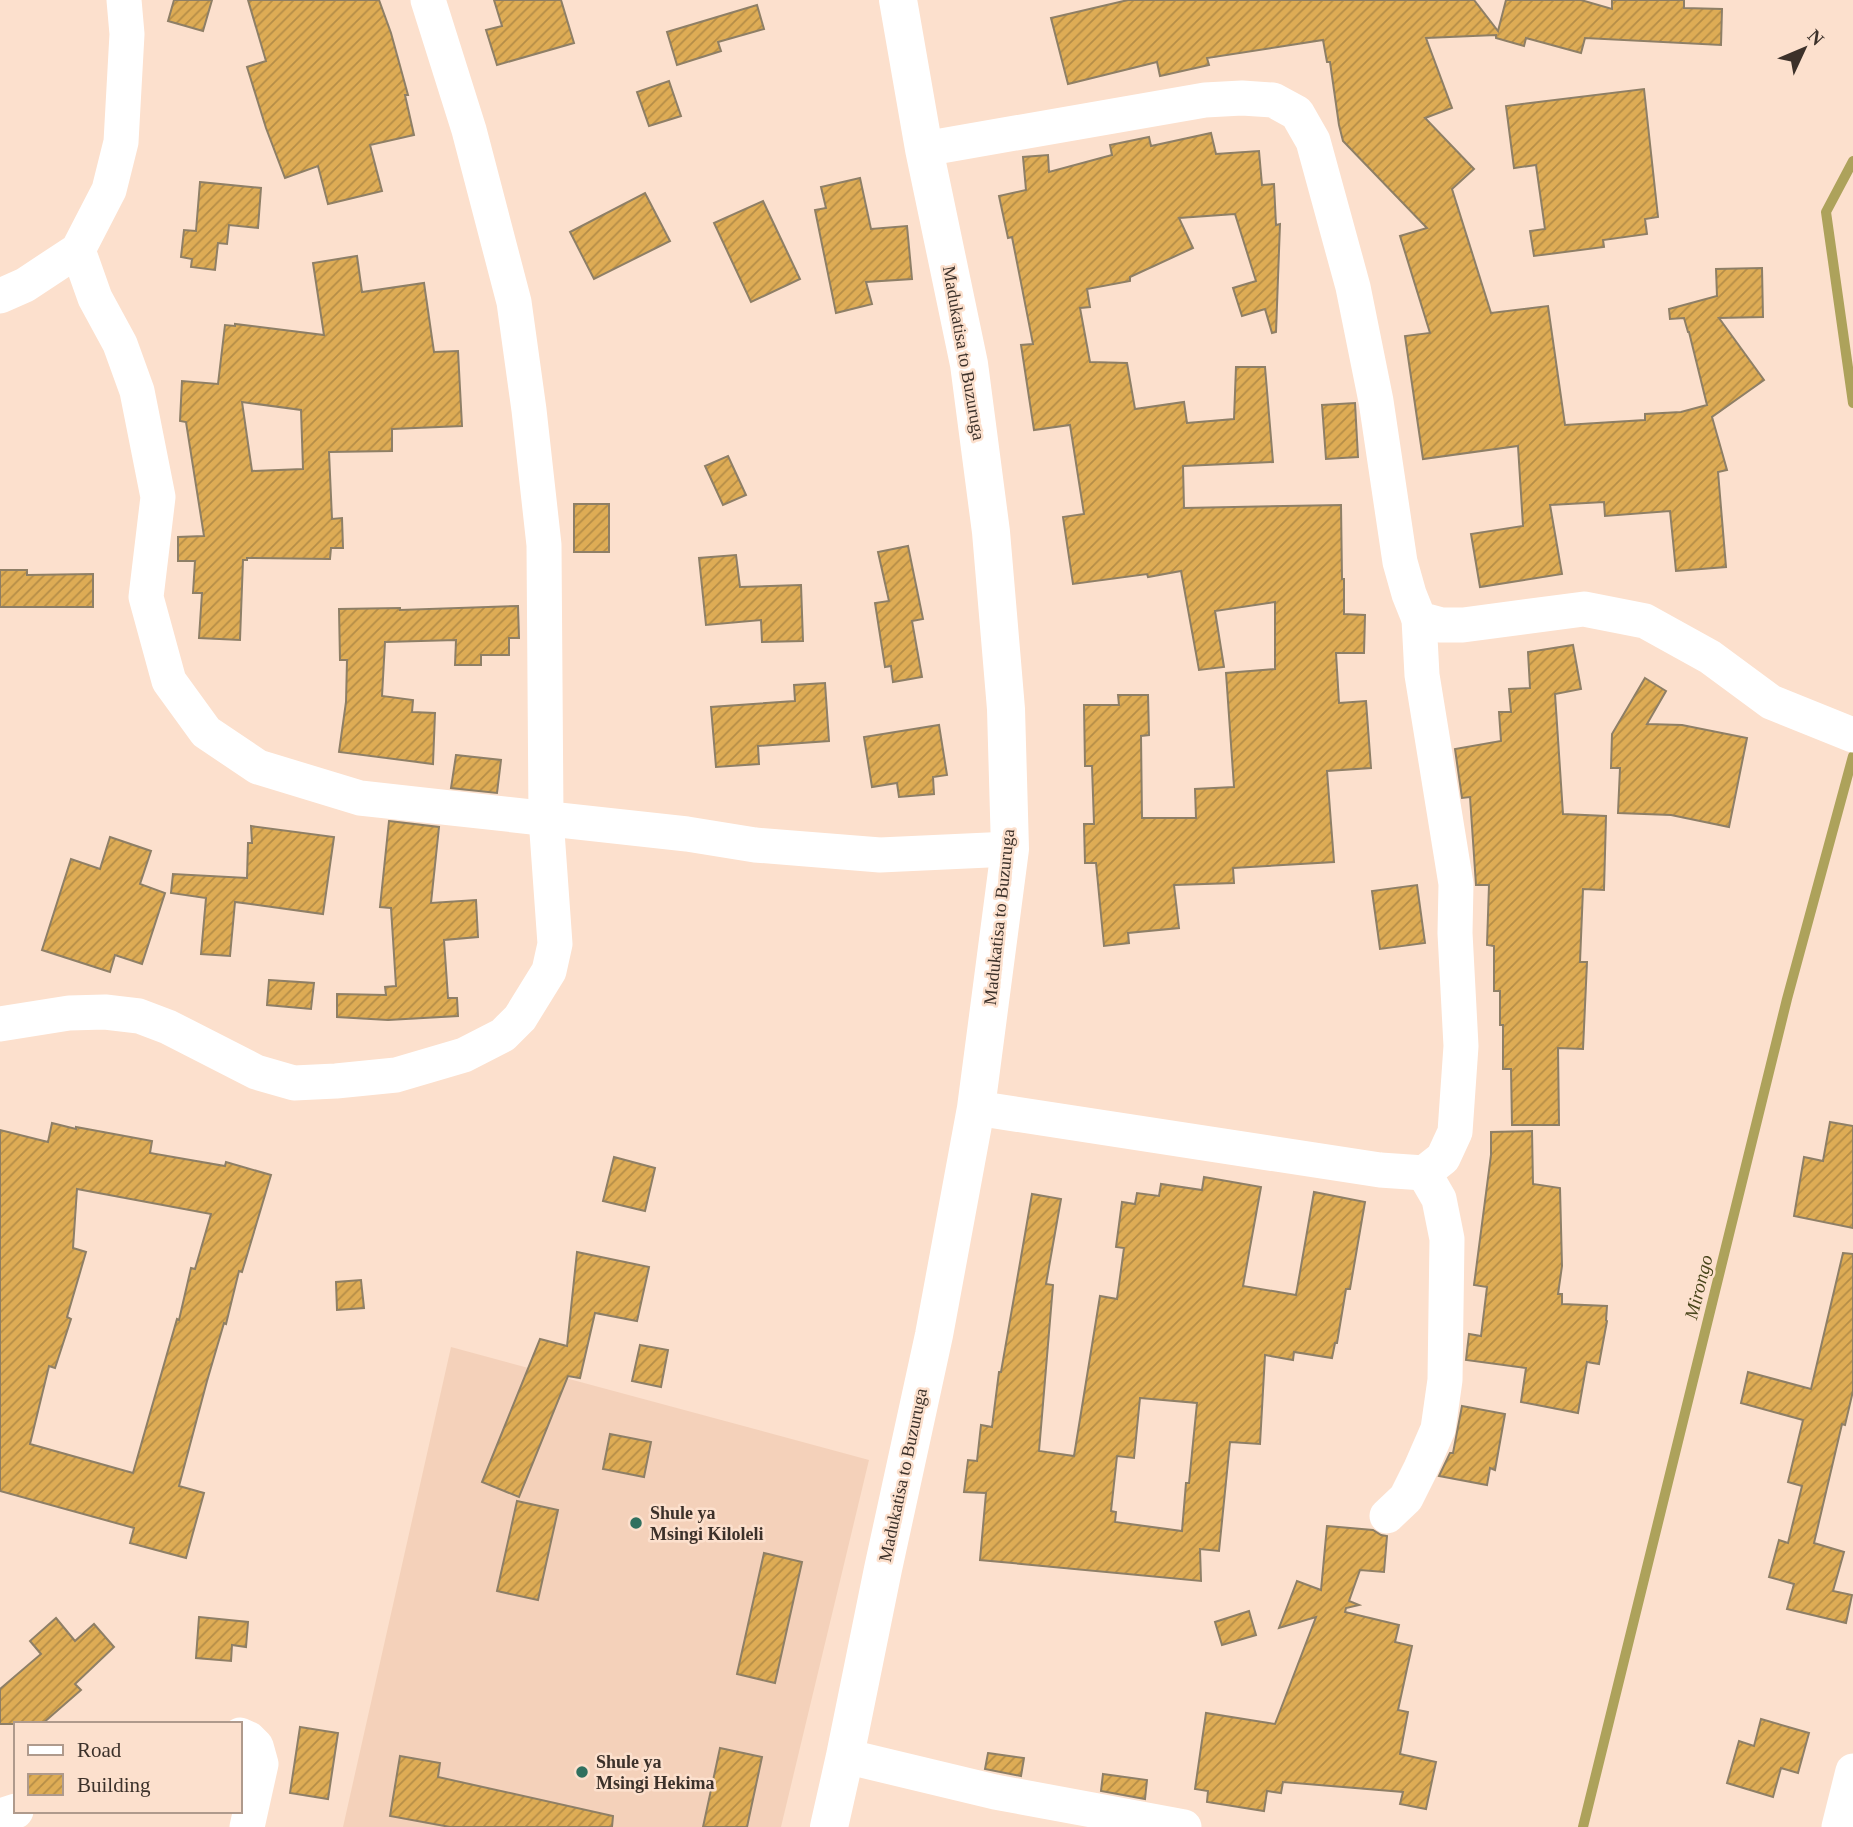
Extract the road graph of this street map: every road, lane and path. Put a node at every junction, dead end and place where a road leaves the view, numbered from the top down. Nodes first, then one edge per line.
1 (124, 0) edge
2 (428, 0) edge
3 (898, 0) edge
4 (924, 149) junction
5 (78, 250) junction
6 (0, 296) edge
7 (1419, 620) junction
8 (1853, 735) edge
9 (546, 818) junction
10 (1010, 849) junction
11 (0, 1024) edge
12 (976, 1108) junction
13 (1424, 1173) junction
14 (1387, 1516) dead end
15 (242, 1736) edge
16 (845, 1756) junction
17 (1853, 1771) edge
18 (247, 1827) edge
19 (829, 1827) edge
20 (1184, 1827) edge
21 (1839, 1827) edge

1 - 5 street
2 - 9 street
3 - 4 main road, Madukatisa to Buzuruga
4 - 7 street
4 - 10 main road, Madukatisa to Buzuruga
5 - 6 street
5 - 9 street
7 - 8 street
7 - 13 street
9 - 10 street
9 - 11 street
10 - 12 main road, Madukatisa to Buzuruga
12 - 13 street
12 - 16 main road, Madukatisa to Buzuruga
13 - 14 street
15 - 18 street
16 - 19 main road, Madukatisa to Buzuruga
16 - 20 street
17 - 21 street

